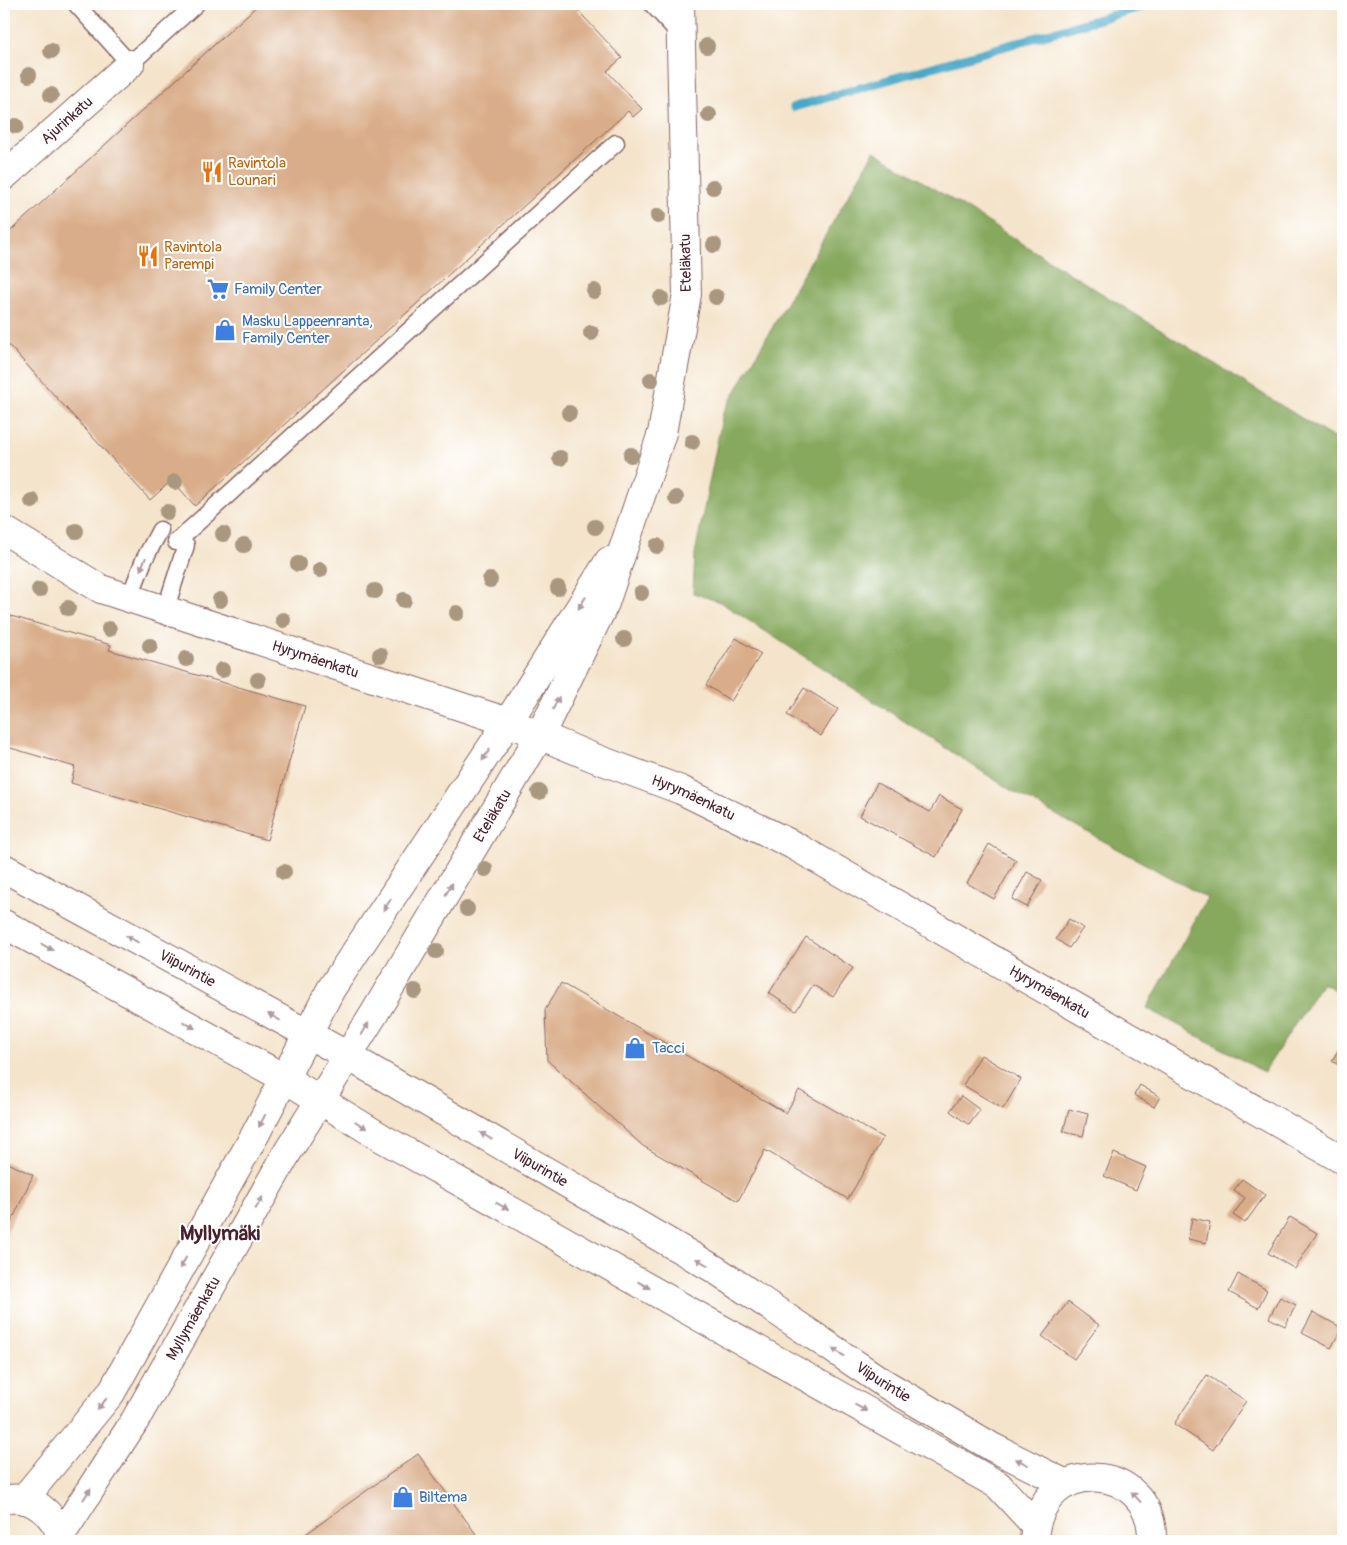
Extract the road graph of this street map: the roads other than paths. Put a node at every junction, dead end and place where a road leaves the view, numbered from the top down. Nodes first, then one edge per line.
1 (76, 4) edge
2 (196, 4) edge
3 (652, 4) edge
4 (680, 4) edge
5 (679, 33) junction
6 (130, 64) junction
7 (616, 143) dead end
8 (4, 176) edge
9 (636, 517) junction
10 (4, 530) edge
11 (160, 530) dead end
12 (129, 599) junction
13 (166, 611) junction
14 (508, 722) junction
15 (540, 737) junction
16 (4, 868) edge
17 (4, 924) edge
18 (307, 1034) junction
19 (348, 1056) junction
20 (284, 1078) junction
21 (320, 1099) junction
22 (1343, 1160) edge
23 (1066, 1484) junction
24 (10, 1499) edge
25 (1035, 1533) edge
26 (61, 1538) edge
27 (1152, 1541) edge

1 - 6 lane
2 - 6 lane
3 - 5 lane
4 - 5 main road, Eteläkatu
5 - 9 main road, Eteläkatu
6 - 8 main road, Ajurinkatu
7 - 13 lane
9 -> 14 main road, Eteläkatu
15 -> 9 main road, Eteläkatu
10 - 12 main road, Hyrymäenkatu
11 -> 12 lane
12 - 13 main road, Hyrymäenkatu
13 - 14 main road, Hyrymäenkatu
14 - 15 main road, Hyrymäenkatu
14 -> 18 main road, Eteläkatu
19 -> 15 main road, Eteläkatu
15 - 22 main road, Hyrymäenkatu
18 -> 16 main road, Viipurintie
17 -> 20 main road
18 - 19 main road, Viipurintie
18 - 20 main road, Eteläkatu
19 - 21 main road, Eteläkatu
23 -> 19 main road, Viipurintie
20 - 21 main road
20 -> 24 main road
21 -> 25 main road
26 -> 21 main road, Myllymäenkatu
23 - 25 main road
27 -> 23 main road
24 - 26 main road

